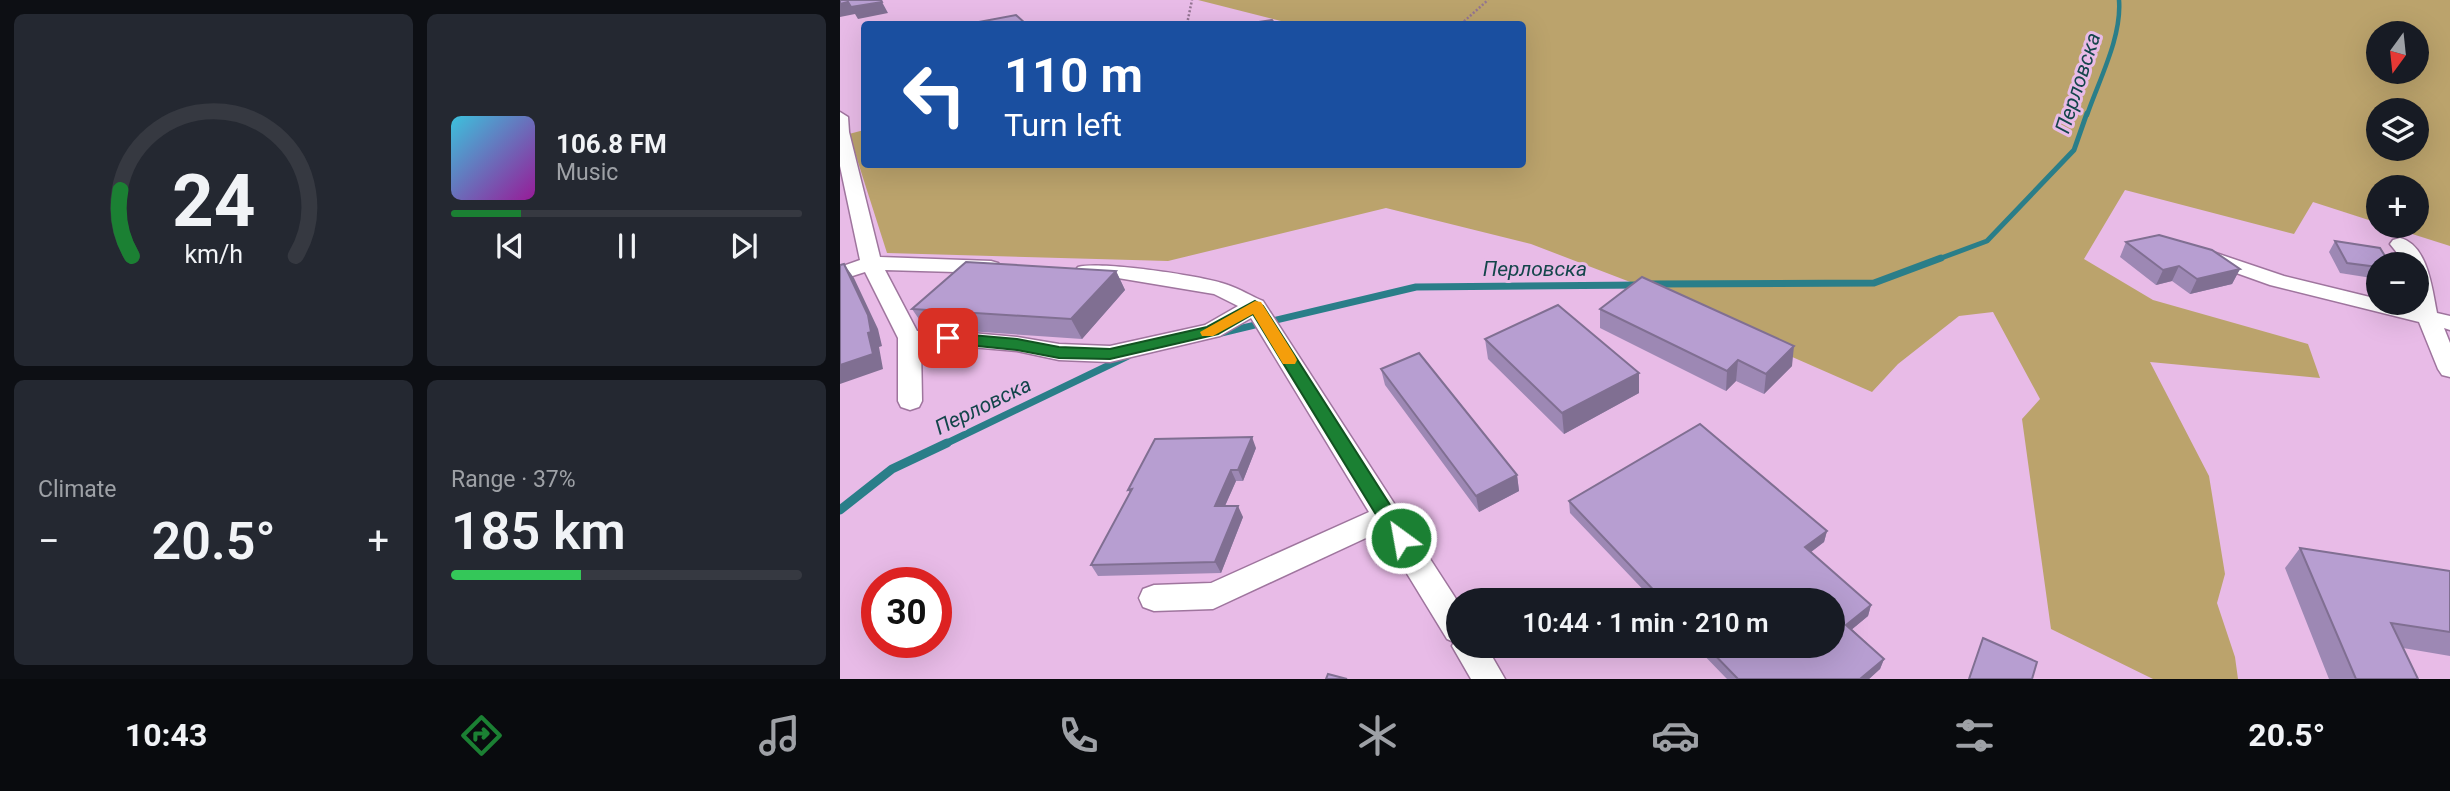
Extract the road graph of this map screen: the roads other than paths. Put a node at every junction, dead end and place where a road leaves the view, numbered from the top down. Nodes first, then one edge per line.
1 (841, 120) edge
2 (2400, 244) dead end
3 (2185, 248) edge
4 (2406, 252) edge
5 (872, 263) junction
6 (1018, 268) edge
7 (1059, 270) edge
8 (840, 274) edge
9 (1255, 306) junction
10 (2427, 316) junction
11 (2450, 323) edge
12 (909, 338) junction
13 (2450, 369) edge
14 (910, 401) dead end
15 (1387, 516) junction
16 (1154, 598) dead end
17 (1446, 610) edge
18 (1476, 658) edge
19 (1489, 679) edge

1 - 5 street
2 - 4 street
3 - 10 street
5 - 6 street
5 - 8 street
5 - 12 street
7 - 9 street
9 - 12 street
9 - 15 street
10 - 11 street
10 - 13 street
12 - 14 street
15 - 16 street
15 - 17 street
18 - 19 street

